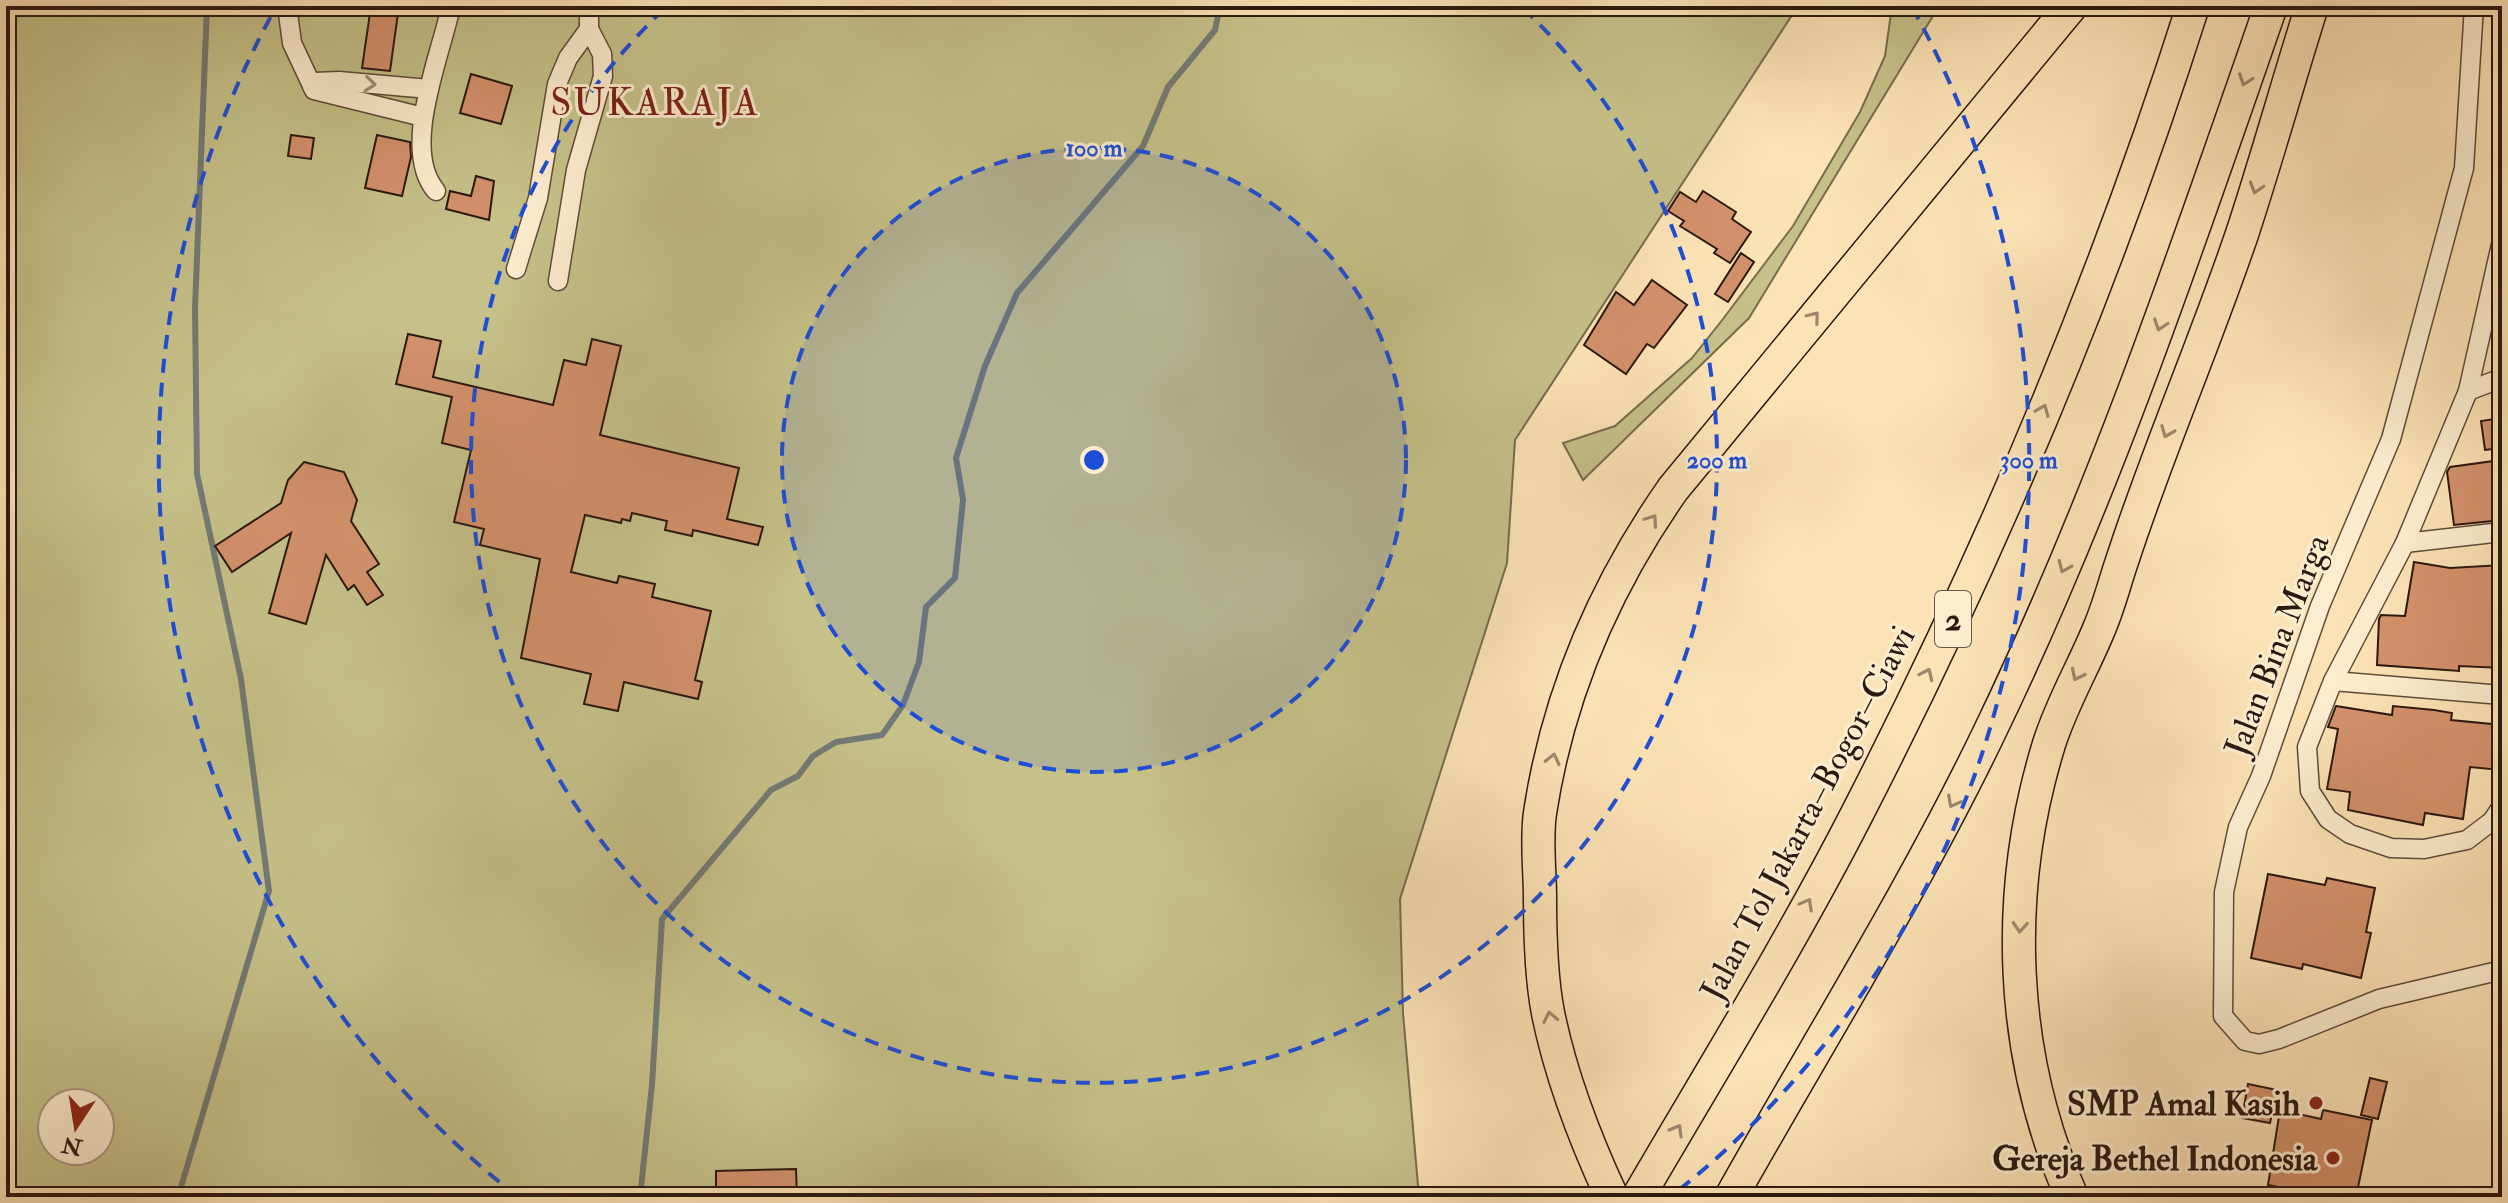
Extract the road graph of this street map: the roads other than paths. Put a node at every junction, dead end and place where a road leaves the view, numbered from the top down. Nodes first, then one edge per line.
1 (287, 6) edge
2 (451, 6) edge
3 (589, 6) edge
4 (2071, 6) edge
5 (2193, 6) edge
6 (2271, 6) edge
7 (2312, 6) edge
8 (2474, 6) edge
9 (589, 29) junction
10 (312, 86) junction
11 (429, 89) junction
12 (423, 117) junction
13 (436, 191) dead end
14 (2502, 240) edge
15 (516, 269) dead end
16 (558, 281) dead end
17 (2502, 378) edge
18 (2468, 391) junction
19 (2502, 532) edge
20 (2405, 543) junction
21 (2333, 681) junction
22 (2502, 695) edge
23 (2502, 806) edge
24 (2502, 970) edge
25 (1612, 1197) edge
26 (1638, 1197) edge
27 (1731, 1197) edge
28 (2072, 1197) edge

1 - 10 street
2 - 11 street
3 - 9 street
25 -> 4 highway
26 -> 5 highway, Jalan Tol Jakarta–Bogor–Ciawi / 2
6 -> 27 highway
7 -> 28 highway
8 - 24 street, Jalan Bina Marga
9 - 15 street
9 - 16 street
10 -> 11 street
10 - 12 street
11 - 12 street
12 - 13 street
14 - 18 street
17 - 18 street
18 - 20 street
19 - 20 street
20 - 21 street
21 - 22 street
21 - 23 street

